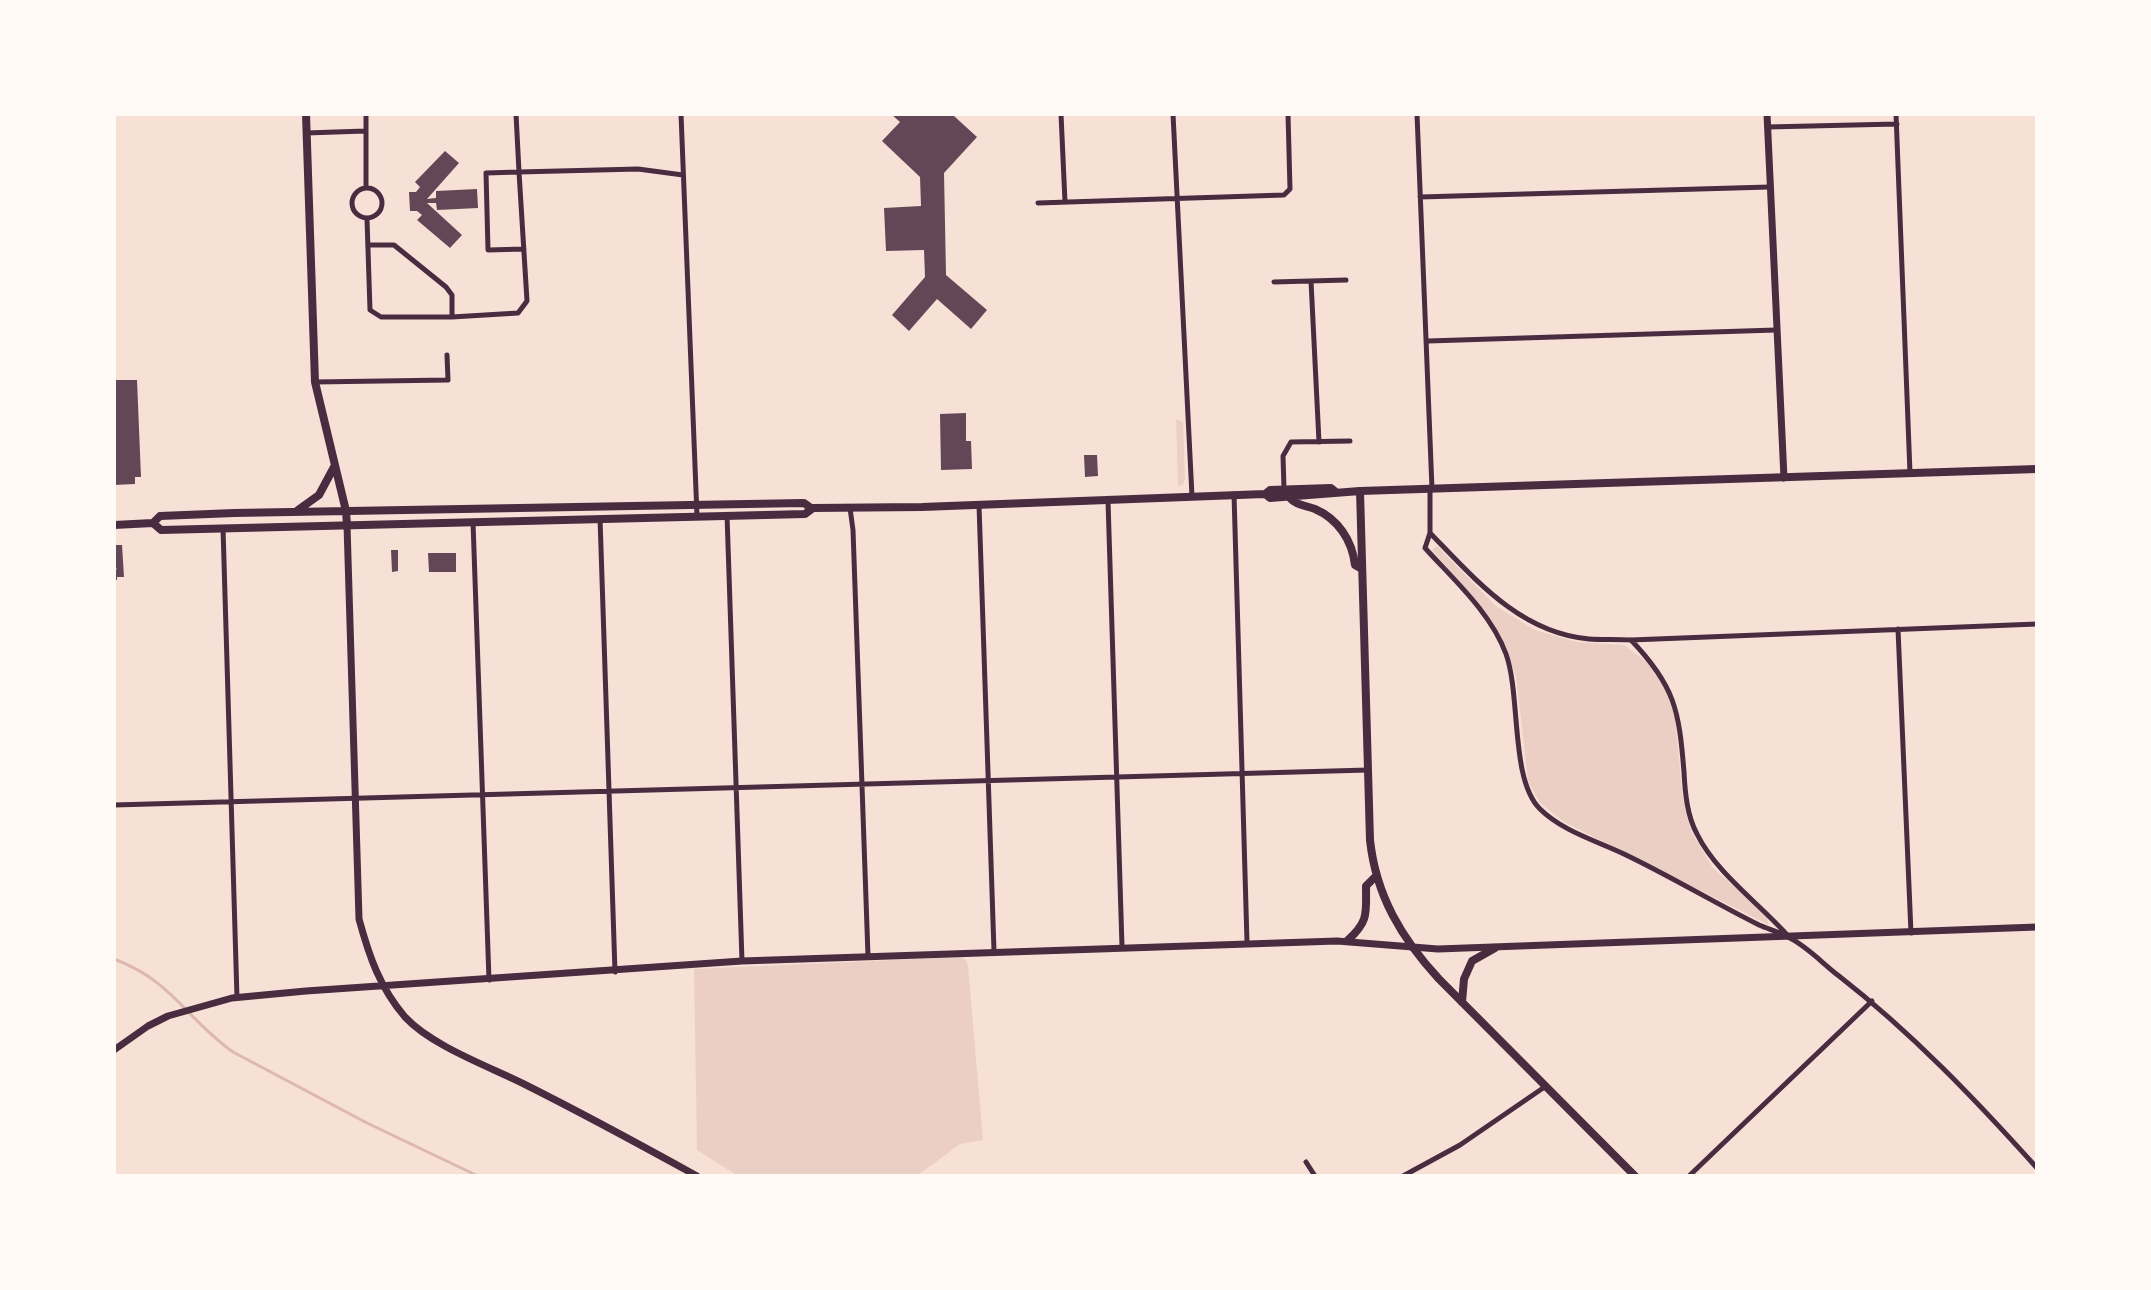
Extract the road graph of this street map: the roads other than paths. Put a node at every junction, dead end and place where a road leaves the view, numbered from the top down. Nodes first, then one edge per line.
1 (306, 114) edge
2 (366, 114) edge
3 (516, 114) edge
4 (681, 114) edge
5 (1061, 114) edge
6 (1173, 114) edge
7 (1288, 114) edge
8 (1417, 114) edge
9 (1767, 114) edge
10 (1896, 114) edge
11 (1897, 124) junction
12 (1767, 127) junction
13 (365, 131) junction
14 (306, 133) junction
15 (519, 171) junction
16 (683, 175) junction
17 (366, 186) junction
18 (1769, 188) junction
19 (1420, 197) junction
20 (1176, 198) junction
21 (1065, 202) junction
22 (1038, 203) dead end
23 (367, 219) junction
24 (368, 245) junction
25 (524, 249) junction
26 (1346, 280) dead end
27 (1311, 281) junction
28 (1274, 282) dead end
29 (452, 317) junction
30 (1776, 330) junction
31 (1428, 341) junction
32 (447, 355) dead end
33 (315, 382) junction
34 (1350, 441) dead end
35 (1319, 442) junction
36 (334, 467) junction
37 (2037, 469) edge
38 (1910, 473) junction
39 (1784, 478) junction
40 (1431, 489) junction
41 (1360, 491) junction
42 (1287, 493) junction
43 (1234, 495) junction
44 (1192, 496) junction
45 (1108, 501) junction
46 (765, 504) junction
47 (696, 505) junction
48 (979, 505) junction
49 (811, 508) junction
50 (850, 508) junction
51 (346, 511) junction
52 (296, 512) junction
53 (727, 515) junction
54 (697, 516) junction
55 (600, 518) junction
56 (473, 522) junction
57 (153, 523) junction
58 (114, 525) edge
59 (347, 525) junction
60 (223, 528) junction
61 (1430, 533) junction
62 (1362, 569) junction
63 (2037, 624) edge
64 (1898, 629) junction
65 (1631, 640) junction
66 (1368, 770) junction
67 (1242, 773) junction
68 (1116, 776) junction
69 (990, 780) junction
70 (862, 783) junction
71 (735, 787) junction
72 (608, 791) junction
73 (482, 795) junction
74 (356, 798) junction
75 (230, 802) junction
76 (114, 805) edge
77 (1376, 876) junction
78 (2037, 927) edge
79 (1911, 933) junction
80 (1790, 938) junction
81 (1348, 940) junction
82 (1247, 942) junction
83 (1122, 946) junction
84 (1412, 947) junction
85 (1495, 948) junction
86 (994, 951) junction
87 (868, 956) junction
88 (742, 961) junction
89 (615, 972) junction
90 (489, 980) junction
91 (382, 987) junction
92 (237, 998) junction
93 (1872, 1001) junction
94 (1462, 1002) junction
95 (114, 1050) edge
96 (1546, 1086) junction
97 (1306, 1162) dead end
98 (2037, 1168) edge
99 (1629, 1175) edge
100 (697, 1176) edge
101 (1315, 1176) edge
102 (1403, 1176) edge
103 (1689, 1176) edge

1 - 14 main road
2 - 13 street
3 - 15 street
4 - 16 street
5 - 21 street
6 - 20 street
7 - 20 street
8 - 19 street
9 - 12 street
10 - 11 street
11 - 12 street
11 - 38 street
12 - 18 street
13 - 14 street
13 - 17 street
14 - 33 main road
15 - 16 street
15 - 25 street
15 - 25 street
16 - 47 street
17 - 23 street
17 - 23 street
18 - 19 street
18 - 30 street
19 - 31 street
20 - 21 street
20 - 44 street
21 - 22 street
23 - 24 street
24 - 29 street
24 - 29 street
25 - 29 street
26 - 27 street
27 - 28 street
27 - 35 street
30 - 31 street
30 - 39 street
31 - 40 street
32 - 33 street
33 - 36 main road
34 - 35 street
35 - 42 street
36 - 51 main road
36 - 52 main road
37 - 38 main road
38 - 39 main road
39 - 40 main road
40 - 41 main road
40 - 61 street
41 - 42 main road
41 - 62 main road
42 - 43 main road
42 - 62 main road
43 - 44 main road
43 - 67 street
44 - 45 main road
45 - 48 main road
45 - 68 street
46 - 47 main road
46 - 49 main road
46 - 53 main road
47 - 51 main road
47 - 54 street
48 - 50 main road
48 - 69 street
49 - 50 main road
49 - 53 main road
50 - 70 street
51 - 52 main road
51 - 59 main road
52 - 57 main road
53 - 54 main road
53 - 71 street
54 - 55 main road
55 - 56 main road
55 - 72 street
56 - 59 main road
56 - 73 street
57 - 58 main road
57 - 60 main road
59 - 60 main road
59 - 74 street
60 - 75 street
61 - 65 street
61 - 80 street
62 - 66 main road
63 - 64 street
64 - 65 street
64 - 79 street
65 - 80 street
66 - 67 street
66 - 77 main road
67 - 68 street
67 - 82 street
68 - 69 street
68 - 83 street
69 - 70 street
69 - 86 street
70 - 71 street
70 - 87 street
71 - 72 street
71 - 88 street
72 - 73 street
72 - 89 street
73 - 74 street
73 - 90 street
74 - 75 street
74 - 91 street
75 - 76 street
75 - 92 street
77 - 81 main road
77 - 84 main road
78 - 79 street
79 - 80 street
80 - 85 street
80 - 93 street
81 - 82 street
81 - 84 street
82 - 83 street
83 - 86 street
84 - 85 street
84 - 94 main road
85 - 94 main road
86 - 87 street
87 - 88 street
88 - 89 street
89 - 90 street
90 - 91 street
91 - 92 street
91 - 100 street
92 - 95 street
93 - 98 street
93 - 103 street
94 - 96 main road
96 - 99 main road
96 - 102 street
97 - 101 street

